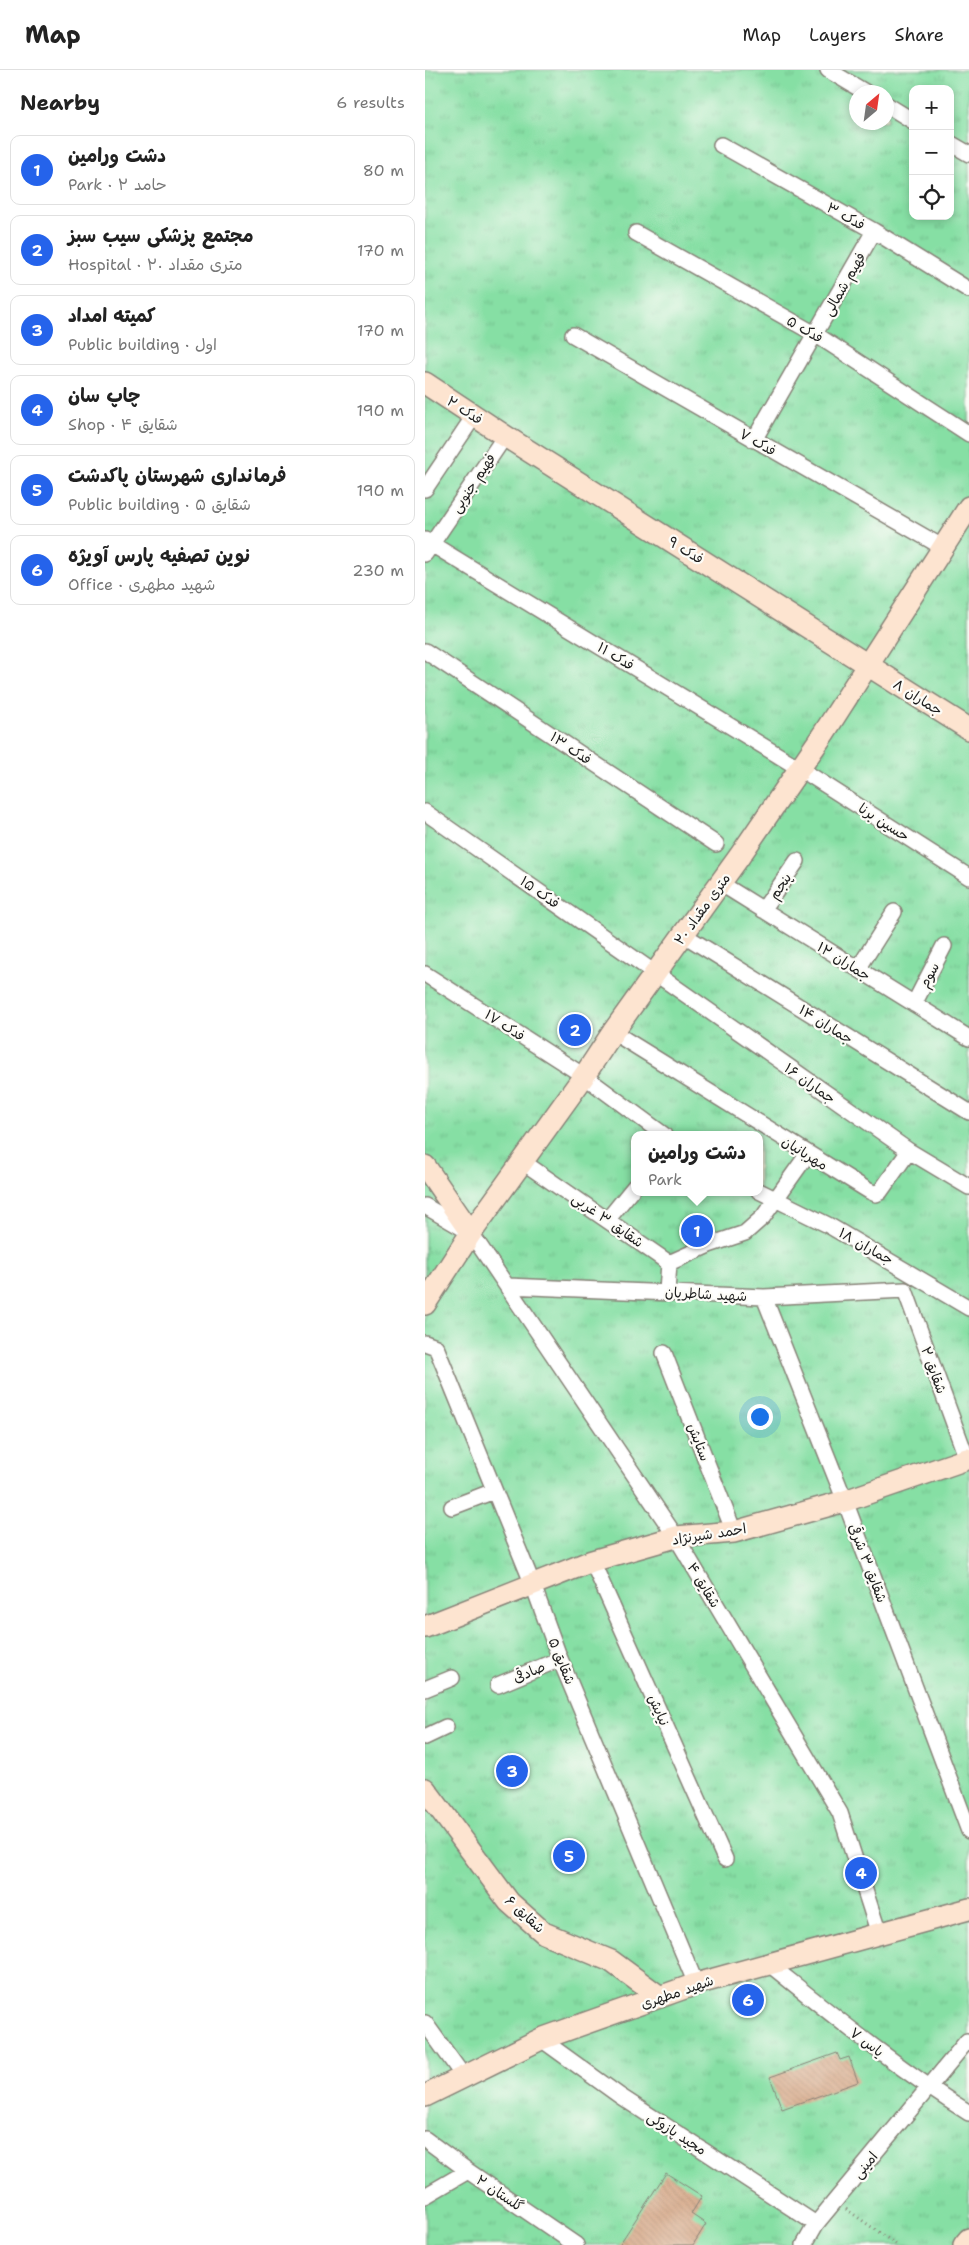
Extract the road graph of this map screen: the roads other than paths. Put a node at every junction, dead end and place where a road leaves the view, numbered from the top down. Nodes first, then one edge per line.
1 (827, 70) edge
2 (853, 85) edge
3 (894, 109) edge
4 (909, 118) edge
5 (721, 145) dead end
6 (954, 145) edge
7 (969, 154) edge
8 (874, 231) junction
9 (636, 233) dead end
10 (969, 290) edge
11 (815, 334) junction
12 (573, 335) dead end
13 (425, 384) edge
14 (474, 416) junction
15 (969, 434) edge
16 (505, 436) junction
17 (754, 440) junction
18 (425, 489) edge
19 (968, 509) edge
20 (427, 546) edge
21 (944, 548) junction
22 (425, 651) edge
23 (867, 665) junction
24 (969, 729) edge
25 (799, 768) junction
26 (425, 812) edge
27 (716, 844) dead end
28 (797, 861) dead end
29 (969, 877) edge
30 (720, 883) junction
31 (763, 910) junction
32 (894, 912) dead end
33 (684, 935) junction
34 (944, 946) dead end
35 (858, 969) junction
36 (655, 973) junction
37 (425, 974) edge
38 (914, 1004) junction
39 (613, 1032) junction
40 (969, 1038) edge
41 (585, 1076) junction
42 (969, 1112) edge
43 (658, 1131) edge
44 (909, 1151) junction
45 (807, 1155) junction
46 (523, 1162) junction
47 (425, 1166) edge
48 (969, 1187) edge
49 (631, 1191) edge
50 (763, 1193) edge
51 (775, 1200) junction
52 (425, 1206) edge
53 (608, 1219) junction
54 (471, 1232) junction
55 (669, 1263) junction
56 (913, 1273) junction
57 (508, 1286) junction
58 (905, 1290) junction
59 (667, 1292) junction
60 (764, 1297) junction
61 (425, 1304) edge
62 (969, 1308) edge
63 (425, 1343) edge
64 (664, 1353) dead end
65 (967, 1454) edge
66 (494, 1491) junction
67 (845, 1501) junction
68 (452, 1507) dead end
69 (734, 1532) junction
70 (676, 1537) junction
71 (592, 1561) junction
72 (533, 1585) junction
73 (425, 1627) edge
74 (560, 1659) junction
75 (452, 1678) dead end
76 (498, 1685) dead end
77 (425, 1689) edge
78 (446, 1727) dead end
79 (425, 1737) edge
80 (426, 1791) edge
81 (969, 1830) edge
82 (725, 1859) dead end
83 (969, 1909) edge
84 (879, 1934) junction
85 (769, 1964) junction
86 (696, 1984) junction
87 (660, 1997) junction
88 (425, 2023) edge
89 (541, 2040) junction
90 (967, 2041) dead end
91 (464, 2077) junction
92 (929, 2088) junction
93 (425, 2096) edge
94 (969, 2114) edge
95 (425, 2139) edge
96 (468, 2171) junction
97 (425, 2196) edge
98 (816, 2224) junction
99 (969, 2239) edge
100 (576, 2245) edge
101 (804, 2245) edge
102 (964, 2245) edge

1 - 2 street
3 - 4 street
5 - 8 street, فدک ۳
6 - 7 street
8 - 10 street, فدک ۳
8 - 11 street, فهیم شمالی
9 - 11 street, فدک ۵
11 - 15 street, فدک ۵
11 - 17 street, فهیم شمالی
12 - 17 street, فدک ۷
13 - 14 main road, فدک ۲
14 - 16 main road, فدک ۲
14 - 18 street
16 - 20 street, فهیم جنوبی
16 - 23 main road, فدک ۹
17 - 21 street, فدک ۷
19 - 21 main road, ۲۰ متری مقداد
20 - 25 street, فدک ۱۱
21 - 23 main road, ۲۰ متری مقداد
22 - 27 street, فدک ۱۳
23 - 24 main road, جماران ۸
23 - 25 main road, ۲۰ متری مقداد
25 - 29 street, حسین برنا
25 - 30 main road, ۲۰ متری مقداد
26 - 36 street, فدک ۱۵
28 - 31 street, پنجم
30 - 31 street, جماران ۱۲
30 - 33 main road, ۲۰ متری مقداد
31 - 35 street, جماران ۱۲
32 - 35 street
33 - 36 main road, ۲۰ متری مقداد
33 - 42 street, جماران ۱۴
34 - 38 street, سوم
35 - 38 street, جماران ۱۲
36 - 39 main road, ۲۰ متری مقداد
36 - 44 street, جماران ۱۶
37 - 41 street, فدک ۱۷
38 - 40 street, جماران ۱۲
39 - 41 main road, ۲۰ متری مقداد
39 - 45 street, مهربانیان
41 - 43 street
41 - 46 main road, ۲۰ متری مقداد
44 - 45 street, مهربانیان
44 - 48 street, جماران ۱۶
45 - 51 street
46 - 53 street, شقایق ۳ غربی
46 - 54 main road, ۲۰ متری مقداد
47 - 54 main road
49 - 53 street
50 - 51 street, جماران ۱۸
51 - 55 street
51 - 56 street, جماران ۱۸
52 - 54 street
53 - 55 street, شقایق ۳ غربی
54 - 57 street, شقایق ۴
54 - 61 main road, ۲۰ متری مقداد
55 - 59 street
56 - 58 street
56 - 62 street, جماران ۱۸
57 - 59 street, شهید شاطریان
57 - 70 street, شقایق ۴
58 - 60 street, شهید شاطریان
58 - 65 street, شقایق ۲
59 - 60 street, شهید شاطریان
60 - 67 street, شقایق ۳ شرقی
63 - 66 street, شقایق ۵
64 - 69 street, ستایش
65 - 67 main road, احمد شیرنژاد
66 - 68 street
66 - 72 street, شقایق ۵
67 - 69 main road, احمد شیرنژاد
67 - 81 street, شقایق ۳ شرقی
69 - 70 main road, احمد شیرنژاد
70 - 71 main road, احمد شیرنژاد
70 - 84 street, شقایق ۴
71 - 72 main road, احمد شیرنژاد
71 - 82 street, نیایش
72 - 73 main road, احمد شیرنژاد
72 - 74 street, شقایق ۵
74 - 76 street, صادقی
74 - 86 street, شقایق ۵
75 - 77 street
78 - 79 street
80 - 87 main road, شقایق ۶
83 - 84 main road, شهید مطهری
84 - 85 main road, شهید مطهری
85 - 86 main road, شهید مطهری
85 - 92 street, یاس ۷
86 - 87 main road, شهید مطهری
87 - 89 main road, شهید مطهری
88 - 91 street
89 - 91 main road, شهید مطهری
89 - 98 street, مجید پازوکی
90 - 92 street, امینی
91 - 93 main road, شهید مطهری
92 - 94 street, یاس ۷
92 - 98 street, امینی
95 - 96 street, گلستان ۲
96 - 97 street
96 - 100 street, گلستان ۲
98 - 101 street, امینی
99 - 102 main road

